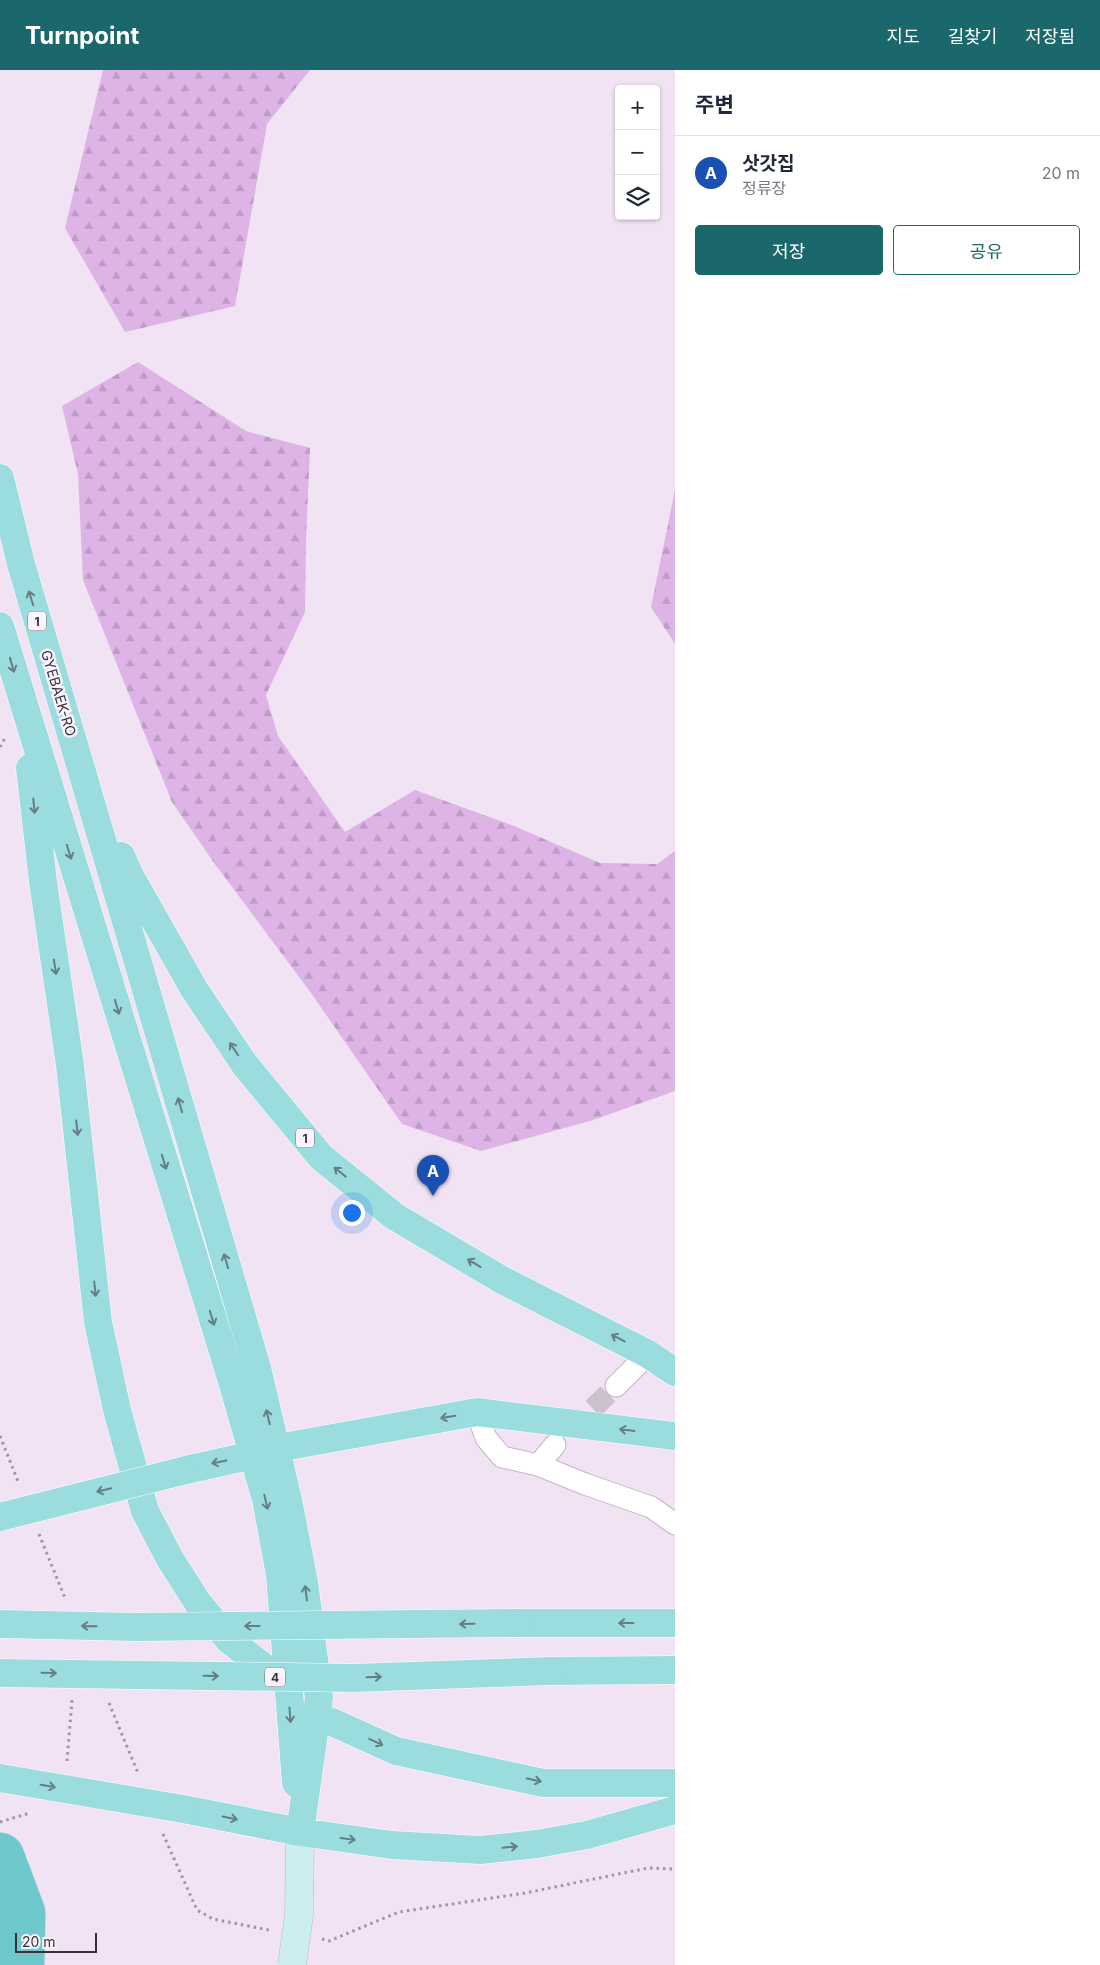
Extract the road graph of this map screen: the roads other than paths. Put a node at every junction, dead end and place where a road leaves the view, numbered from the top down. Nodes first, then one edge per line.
1 (0, 478) edge
2 (0, 626) edge
3 (23, 705) junction
4 (80, 762) junction
5 (648, 1354) junction
6 (675, 1372) edge
7 (616, 1386) tunnel mouth
8 (477, 1412) junction
9 (675, 1436) edge
10 (556, 1445) tunnel mouth
11 (264, 1452) junction
12 (538, 1464) junction
13 (0, 1517) edge
14 (675, 1524) edge
15 (675, 1622) edge
16 (0, 1624) edge
17 (675, 1670) edge
18 (0, 1673) edge
19 (274, 1676) dead end
20 (332, 1722) dead end
21 (0, 1778) edge
22 (675, 1783) edge
23 (675, 1810) edge
24 (300, 1832) junction
25 (292, 1965) edge

4 -> 1 main road, GYEBAEK-RO / 1
2 -> 3 main road
3 -> 11 main road
3 -> 19 main road
5 -> 4 main road, 1
11 -> 4 main road
5 - 6 main road, 1
5 - 7 street
9 -> 8 main road
8 -> 11 main road
8 - 12 street
10 - 12 street
11 -> 13 main road, bridge
11 - 24 main road
12 - 14 street
15 -> 16 main road, bridge
18 -> 17 main road, 4, bridge
20 -> 22 main road
21 -> 24 main road, bridge
24 -> 23 main road
24 - 25 street, bridge

